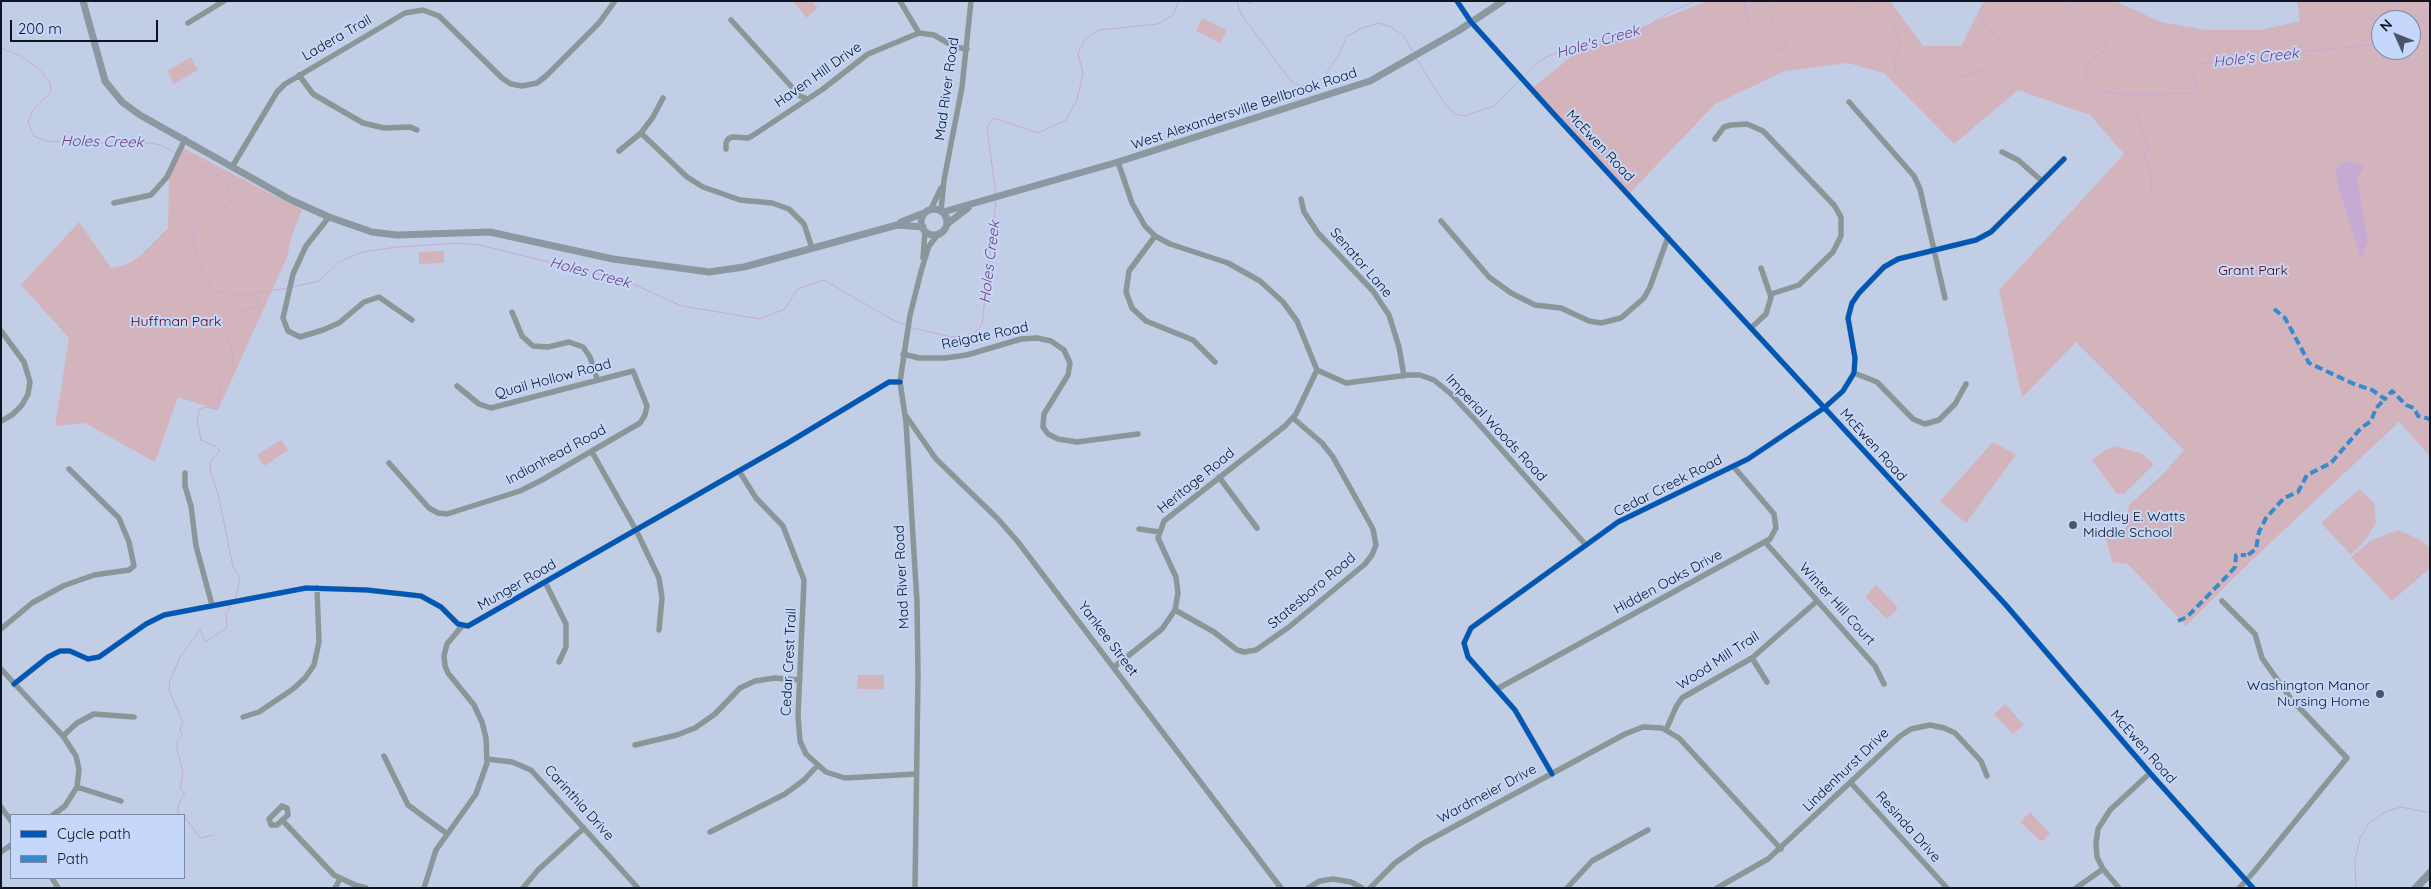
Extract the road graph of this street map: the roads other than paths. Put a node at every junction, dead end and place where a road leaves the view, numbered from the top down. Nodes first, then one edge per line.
1 (83, 1) edge
2 (224, 1) edge
3 (615, 1) edge
4 (900, 1) edge
5 (971, 1) edge
6 (1457, 1) edge
7 (1503, 1) edge
8 (731, 20) dead end
9 (1471, 22) junction
10 (188, 23) dead end
11 (919, 33) junction
12 (966, 49) junction
13 (299, 76) junction
14 (663, 98) dead end
15 (808, 99) junction
16 (1849, 102) dead end
17 (417, 130) dead end
18 (641, 133) junction
19 (185, 139) junction
20 (1715, 139) dead end
21 (726, 148) dead end
22 (619, 151) dead end
23 (2002, 152) dead end
24 (2064, 159) dead end
25 (1118, 162) junction
26 (232, 166) junction
27 (944, 180) junction
28 (2042, 182) junction
29 (1300, 199) dead end
30 (114, 203) dead end
31 (976, 204) junction
32 (929, 211) junction
33 (942, 212) junction
34 (329, 217) junction
35 (1442, 221) dead end
36 (947, 224) junction
37 (897, 225) junction
38 (924, 229) junction
39 (939, 233) junction
40 (1155, 236) junction
41 (1668, 236) junction
42 (812, 248) junction
43 (1934, 250) junction
44 (922, 268) junction
45 (1761, 268) dead end
46 (1771, 294) junction
47 (1945, 298) dead end
48 (512, 312) dead end
49 (412, 320) dead end
50 (1751, 328) junction
51 (1, 331) edge
52 (903, 354) junction
53 (1215, 362) dead end
54 (1317, 370) junction
55 (633, 371) joint
56 (1854, 372) junction
57 (1404, 376) junction
58 (597, 380) junction
59 (900, 382) junction
60 (1966, 384) dead end
61 (457, 386) dead end
62 (1824, 408) junction
63 (905, 414) junction
64 (1293, 418) junction
65 (1, 421) edge
66 (1138, 434) dead end
67 (592, 452) junction
68 (388, 463) dead end
69 (1732, 466) junction
70 (69, 469) dead end
71 (738, 471) junction
72 (185, 473) dead end
73 (1219, 477) junction
74 (1257, 528) dead end
75 (1139, 529) dead end
76 (636, 530) junction
77 (1159, 532) junction
78 (1766, 543) junction
79 (1586, 545) junction
80 (545, 582) junction
81 (317, 588) junction
82 (1817, 600) junction
83 (2222, 601) dead end
84 (212, 605) junction
85 (1175, 610) junction
86 (462, 626) junction
87 (1, 629) edge
88 (659, 630) dead end
89 (1752, 658) junction
90 (559, 662) dead end
91 (1114, 666) junction
92 (1, 669) edge
93 (800, 680) junction
94 (1768, 682) dead end
95 (14, 684) junction
96 (1884, 684) dead end
97 (1497, 690) junction
98 (134, 717) dead end
99 (243, 717) dead end
100 (1666, 730) junction
101 (63, 736) junction
102 (635, 745) dead end
103 (384, 756) dead end
104 (488, 759) junction
105 (817, 766) junction
106 (2150, 773) junction
107 (916, 774) junction
108 (1552, 774) junction
109 (1987, 776) dead end
110 (1851, 783) junction
111 (77, 787) junction
112 (121, 801) dead end
113 (1, 807) edge
114 (54, 814) edge
115 (10, 820) edge
116 (282, 820) dead end
117 (584, 828) junction
118 (1648, 830) dead end
119 (710, 832) dead end
120 (446, 833) junction
121 (1781, 849) junction
122 (2103, 869) junction
123 (2430, 873) edge
124 (340, 879) junction
125 (2246, 880) junction
126 (335, 888) edge
127 (366, 888) edge
128 (424, 888) edge
129 (523, 888) edge
130 (638, 888) edge
131 (915, 888) edge
132 (1281, 888) edge
133 (1308, 888) edge
134 (1362, 888) edge
135 (1370, 888) edge
136 (1567, 888) edge
137 (1717, 888) edge
138 (1946, 888) edge
139 (2076, 888) edge
140 (2119, 888) edge
141 (2239, 888) edge
142 (2253, 888) edge
143 (2416, 888) edge

1 - 19 main road
2 - 10 street
3 - 13 street, Ladera Trail
4 - 11 street
5 - 12 street, Mad River Road
6 - 9 street, McEwen Road
7 - 9 main road, West Alexandersville Bellbrook Road
8 - 15 street
9 - 25 main road, West Alexandersville Bellbrook Road
9 - 41 street, McEwen Road
11 - 12 street
11 - 15 street, Haven Hill Drive
12 - 27 street, Mad River Road
13 - 17 street
13 - 26 street, Ladera Trail
14 - 18 street
15 - 21 street, Haven Hill Drive
16 - 43 street
18 - 22 street
18 - 42 street
19 - 26 main road
19 - 30 street
20 - 46 street
23 - 28 street
24 - 28 street
25 - 31 main road, West Alexandersville Bellbrook Road
25 - 40 street
26 - 34 main road
27 - 32 street, Mad River Road
27 - 33 street, Mad River Road
28 - 43 street
29 - 57 street, Senator Lane
31 - 33 main road, West Alexandersville Bellbrook Road
31 - 36 main road, West Alexandersville Bellbrook Road
32 - 33 main road, West Alexandersville Bellbrook Road
32 - 37 main road
32 - 38 main road
33 - 36 main road
34 - 42 main road
34 - 49 street
35 - 41 street
36 - 39 main road, West Alexandersville Bellbrook Road
37 - 38 main road
37 - 42 main road
38 - 39 main road
38 - 44 street, Mad River Road
39 - 44 street, Mad River Road
40 - 53 street
40 - 54 street
41 - 50 street, McEwen Road
43 - 47 street
43 - 56 street
44 - 52 street, Mad River Road
45 - 46 street
46 - 50 street
48 - 58 street
50 - 62 street, McEwen Road
51 - 65 street
52 - 59 street, Mad River Road
52 - 66 street, Reigate Road
54 - 57 street, Imperial Woods Road
54 - 64 street, Heritage Road
55 - 58 street, Quail Hollow Road
55 - 67 street, Indianhead Road
56 - 60 street
56 - 62 street, Cedar Creek Road
57 - 79 street, Imperial Woods Road
58 - 61 street, Quail Hollow Road
59 - 63 street, Mad River Road
59 - 71 street, Munger Road
62 - 69 street, Cedar Creek Road
62 - 106 street, McEwen Road
63 - 91 street, Yankee Street
63 - 107 street, Mad River Road
64 - 73 street, Heritage Road
64 - 85 street, Statesboro Road
67 - 68 street, Indianhead Road
67 - 76 street
69 - 78 street
69 - 79 street, Cedar Creek Road
70 - 87 street
71 - 76 street, Munger Road
71 - 93 street, Cedar Crest Trail
72 - 84 street
73 - 74 street
73 - 77 street, Heritage Road
75 - 77 street
76 - 80 street, Munger Road
76 - 88 street
77 - 85 street, Heritage Road
78 - 82 street, Winter Hill Court
78 - 97 street, Hidden Oaks Drive
79 - 97 street, Cedar Creek Road
80 - 86 street, Munger Road
80 - 90 street
81 - 84 street
81 - 86 street
81 - 99 street
82 - 89 street, Wood Mill Trail
82 - 96 street, Winter Hill Court
83 - 125 street
84 - 95 street
85 - 91 street
86 - 104 street
89 - 94 street
89 - 100 street, Wood Mill Trail
91 - 132 street, Yankee Street
92 - 95 street
93 - 102 street
93 - 105 street, Cedar Crest Trail
95 - 101 street
97 - 108 street, Cedar Creek Road
98 - 101 street
100 - 108 street, Wardmeier Drive
100 - 121 street
101 - 111 street
103 - 120 street
104 - 117 street, Carinthia Drive
104 - 120 street
105 - 107 street, Cedar Crest Trail
105 - 119 street
106 - 122 street
106 - 125 street, McEwen Road
107 - 131 street, Mad River Road
108 - 135 street, Wardmeier Drive
109 - 110 street, Lindenhurst Drive
110 - 121 street, Lindenhurst Drive
110 - 138 street, Resinda Drive
111 - 112 street
111 - 114 street
113 - 115 street
116 - 124 street
117 - 129 street
117 - 130 street, Carinthia Drive
118 - 136 street
120 - 128 street
121 - 137 street, Lindenhurst Drive
122 - 139 street
122 - 140 street
123 - 143 highway
124 - 126 street
124 - 127 street
125 - 141 street
125 - 142 street, McEwen Road
133 - 134 street

